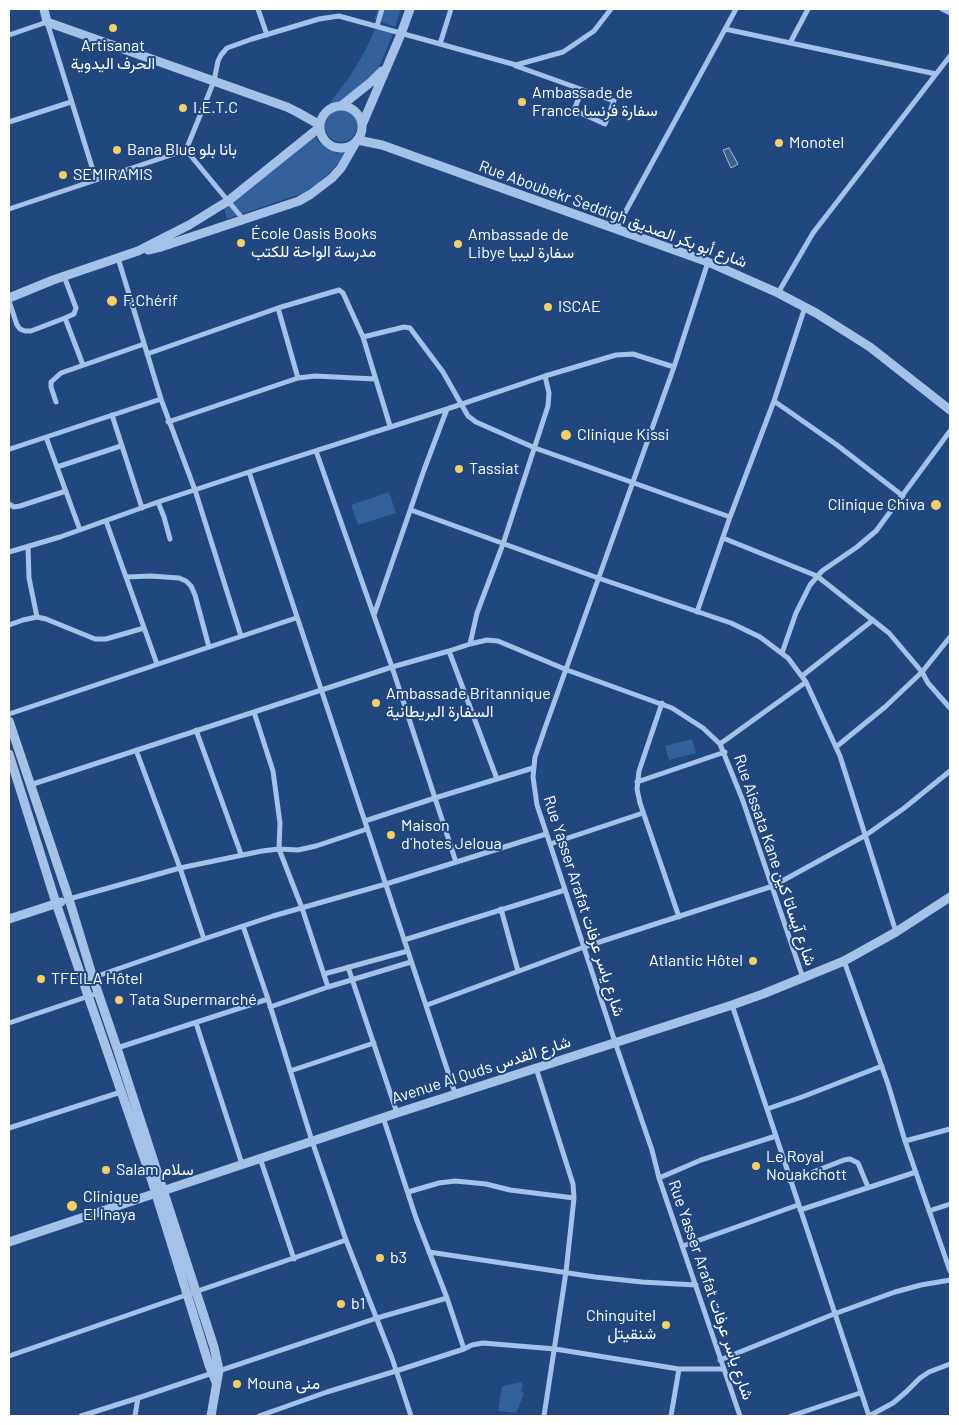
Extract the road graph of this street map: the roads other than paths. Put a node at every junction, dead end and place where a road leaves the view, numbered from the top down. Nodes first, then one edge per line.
1 (44, 9) edge
2 (258, 9) edge
3 (337, 9) edge
4 (382, 9) edge
5 (410, 9) edge
6 (451, 9) edge
7 (611, 9) edge
8 (736, 9) edge
9 (808, 9) edge
10 (942, 9) edge
11 (950, 13) edge
12 (339, 16) junction
13 (47, 22) junction
14 (377, 26) junction
15 (725, 29) junction
16 (267, 34) junction
17 (401, 34) junction
18 (9, 35) edge
19 (790, 43) junction
20 (440, 44) junction
21 (950, 56) edge
22 (516, 66) junction
23 (386, 67) junction
24 (936, 74) junction
25 (214, 81) junction
26 (582, 90) junction
27 (72, 102) junction
28 (341, 106) junction
29 (297, 112) junction
30 (324, 114) junction
31 (9, 122) edge
32 (320, 126) junction
33 (359, 134) junction
34 (186, 150) junction
35 (96, 180) junction
36 (228, 201) junction
37 (9, 210) edge
38 (243, 219) junction
39 (616, 229) junction
40 (138, 251) junction
41 (118, 258) junction
42 (708, 262) junction
43 (64, 276) junction
44 (778, 293) junction
45 (9, 299) edge
46 (805, 307) junction
47 (278, 308) junction
48 (65, 318) junction
49 (363, 337) junction
50 (144, 344) junction
51 (147, 354) junction
52 (84, 365) junction
53 (674, 367) junction
54 (545, 376) junction
55 (298, 378) junction
56 (375, 379) junction
57 (161, 399) junction
58 (774, 401) junction
59 (56, 402) dead end
60 (461, 404) junction
61 (446, 409) junction
62 (950, 410) edge
63 (112, 415) junction
64 (168, 422) junction
65 (390, 426) junction
66 (950, 431) edge
67 (46, 437) junction
68 (121, 446) junction
69 (535, 448) junction
70 (9, 449) edge
71 (316, 451) junction
72 (57, 467) junction
73 (249, 472) junction
74 (633, 483) junction
75 (195, 490) junction
76 (66, 491) junction
77 (903, 496) junction
78 (158, 502) junction
79 (9, 504) edge
80 (142, 508) junction
81 (411, 510) junction
82 (730, 516) junction
83 (106, 521) junction
84 (80, 530) junction
85 (723, 538) junction
86 (170, 539) dead end
87 (503, 544) junction
88 (28, 546) junction
89 (9, 552) edge
90 (817, 576) junction
91 (126, 577) junction
92 (598, 578) junction
93 (697, 612) junction
94 (374, 616) junction
95 (37, 617) junction
96 (296, 618) junction
97 (873, 620) junction
98 (9, 625) edge
99 (144, 628) junction
100 (240, 636) junction
101 (950, 637) edge
102 (470, 644) junction
103 (209, 646) junction
104 (449, 651) junction
105 (782, 653) junction
106 (157, 664) junction
107 (392, 667) junction
108 (567, 670) junction
109 (922, 672) junction
110 (802, 676) junction
111 (806, 682) junction
112 (321, 690) junction
113 (662, 704) junction
114 (950, 708) edge
115 (254, 712) junction
116 (9, 714) edge
117 (9, 721) edge
118 (196, 730) junction
119 (720, 744) junction
120 (836, 747) junction
121 (136, 750) junction
122 (725, 752) junction
123 (9, 754) edge
124 (533, 768) junction
125 (950, 771) edge
126 (497, 778) junction
127 (637, 782) junction
128 (30, 785) junction
129 (435, 798) junction
130 (643, 813) junction
131 (365, 821) junction
132 (367, 830) junction
133 (546, 834) junction
134 (866, 835) junction
135 (550, 844) junction
136 (279, 849) junction
137 (241, 854) junction
138 (456, 862) junction
139 (180, 868) junction
140 (386, 884) junction
141 (772, 886) junction
142 (565, 890) junction
143 (950, 898) edge
144 (69, 899) junction
145 (56, 903) junction
146 (302, 908) junction
147 (501, 910) junction
148 (679, 916) junction
149 (9, 919) edge
150 (243, 926) junction
151 (896, 932) junction
152 (204, 939) junction
153 (404, 940) junction
154 (584, 947) junction
155 (408, 951) junction
156 (844, 961) junction
157 (411, 962) junction
158 (348, 967) junction
159 (518, 971) junction
160 (324, 974) junction
161 (93, 978) junction
162 (803, 978) junction
163 (352, 980) junction
164 (83, 981) junction
165 (328, 986) junction
166 (98, 993) junction
167 (88, 996) junction
168 (268, 1000) junction
169 (427, 1005) junction
170 (732, 1005) junction
171 (270, 1007) junction
172 (9, 1023) edge
173 (196, 1024) junction
174 (615, 1042) junction
175 (374, 1043) junction
176 (117, 1048) junction
177 (882, 1066) junction
178 (536, 1068) junction
179 (290, 1071) junction
180 (121, 1092) junction
181 (455, 1094) junction
182 (767, 1109) junction
183 (397, 1113) junction
184 (383, 1117) junction
185 (9, 1128) edge
186 (950, 1129) edge
187 (776, 1136) junction
188 (905, 1140) junction
189 (312, 1141) junction
190 (260, 1158) junction
191 (242, 1164) junction
192 (916, 1172) junction
193 (659, 1178) junction
194 (790, 1181) junction
195 (868, 1188) junction
196 (160, 1192) junction
197 (408, 1192) junction
198 (574, 1198) junction
199 (950, 1204) edge
200 (799, 1208) junction
201 (929, 1211) junction
202 (346, 1240) junction
203 (9, 1242) edge
204 (683, 1246) junction
205 (428, 1252) junction
206 (294, 1258) junction
207 (949, 1262) edge
208 (950, 1270) edge
209 (566, 1272) junction
210 (950, 1280) edge
211 (696, 1285) junction
212 (192, 1294) junction
213 (447, 1298) junction
214 (834, 1314) junction
215 (377, 1318) junction
216 (464, 1349) junction
217 (555, 1349) junction
218 (9, 1356) edge
219 (720, 1360) junction
220 (950, 1364) edge
221 (679, 1369) junction
222 (724, 1369) junction
223 (396, 1371) junction
224 (215, 1372) junction
225 (860, 1393) junction
226 (138, 1398) junction
227 (81, 1416) edge
228 (135, 1416) edge
229 (211, 1416) edge
230 (259, 1416) edge
231 (411, 1416) edge
232 (544, 1416) edge
233 (671, 1416) edge
234 (740, 1416) edge
235 (791, 1416) edge
236 (869, 1416) edge

1 - 13 street
2 - 16 street
3 - 12 street
4 - 14 street
5 - 17 street
6 - 20 street
7 - 22 street
8 - 15 street
9 - 19 street
10 - 11 street
12 - 14 street
12 - 16 street
13 - 18 street
13 - 25 street
13 - 27 street
14 - 17 street
15 - 19 street
15 - 39 street
16 - 25 street
17 - 20 street
17 - 23 street
19 - 24 street
20 - 22 street
21 - 24 street
22 - 26 street
23 - 28 street
23 - 33 street
24 - 44 street
25 - 29 street
25 - 34 street
26 - 26 street
27 - 31 street
27 - 35 street
28 - 30 street
28 - 33 street
29 - 30 street
29 - 32 street
30 - 32 street
32 - 33 street
32 - 36 street
33 - 38 street
33 - 39 street, Rue Aboubekr Seddigh شارع أبو بكر الصديق
34 - 35 street
34 - 36 street
35 - 37 street
36 - 38 street
36 - 40 street
38 - 40 street
39 - 42 street, Rue Aboubekr Seddigh شارع أبو بكر الصديق
40 - 41 street
41 - 43 street
41 - 50 street
42 - 44 street, Rue Aboubekr Seddigh شارع أبو بكر الصديق
42 - 53 street, Rue Yasser Arafat شارع ياسر عرفات
43 - 45 street
43 - 48 street
44 - 46 street, Rue Aboubekr Seddigh شارع أبو بكر الصديق
45 - 48 street
46 - 58 street
46 - 62 street, Rue Aboubekr Seddigh شارع أبو بكر الصديق
47 - 49 street
47 - 51 street
47 - 55 street
48 - 52 street
49 - 56 street
49 - 60 street
50 - 51 street
50 - 52 street
51 - 57 street
52 - 59 street
53 - 54 street
53 - 74 street, Rue Yasser Arafat شارع ياسر عرفات
54 - 60 street
54 - 69 street
55 - 56 street
55 - 64 street
56 - 65 street
57 - 63 street
57 - 64 street
58 - 77 street
58 - 82 street
60 - 61 street
60 - 69 street
61 - 65 street
61 - 81 street
63 - 67 street
63 - 68 street
64 - 75 street
65 - 71 street
66 - 77 street
67 - 70 street
67 - 72 street
68 - 72 street
68 - 80 street
69 - 74 street
69 - 87 street
71 - 73 street
71 - 94 street
72 - 76 street
73 - 75 street
73 - 96 street
74 - 82 street
74 - 92 street, Rue Yasser Arafat شارع ياسر عرفات
75 - 78 street
75 - 100 street
76 - 79 street
76 - 84 street
77 - 90 street
78 - 80 street
78 - 86 street
80 - 83 street
81 - 87 street
81 - 94 street
82 - 85 street
83 - 84 street
83 - 91 street
84 - 88 street
85 - 90 street
85 - 93 street
87 - 92 street
87 - 102 street
88 - 89 street
88 - 95 street
90 - 97 street
90 - 105 street
91 - 99 street
91 - 103 street
92 - 93 street
92 - 108 street, Rue Yasser Arafat شارع ياسر عرفات
93 - 105 street
94 - 107 street
95 - 98 street
95 - 99 street
96 - 100 street
96 - 112 street
97 - 109 street
97 - 110 street
99 - 106 street
100 - 103 street
101 - 109 street
102 - 104 street, Rue Aissata Kane شارع آيساتا كين
102 - 108 street, Rue Aissata Kane شارع آيساتا كين
103 - 106 street
104 - 107 street, Rue Aissata Kane شارع آيساتا كين
104 - 126 street
105 - 110 street
106 - 116 street
107 - 112 street, Rue Aissata Kane شارع آيساتا كين
107 - 129 street
108 - 113 street, Rue Aissata Kane شارع آيساتا كين
108 - 124 street, Rue Yasser Arafat شارع ياسر عرفات
109 - 114 street
109 - 120 street
110 - 111 street
111 - 119 street
111 - 120 street
112 - 115 street, Rue Aissata Kane شارع آيساتا كين
112 - 131 street
113 - 119 street, Rue Aissata Kane شارع آيساتا كين
113 - 127 street
115 - 118 street, Rue Aissata Kane شارع آيساتا كين
115 - 136 street
117 - 128 street
118 - 121 street, Rue Aissata Kane شارع آيساتا كين
118 - 137 street
119 - 122 street, Rue Aissata Kane شارع آيساتا كين
120 - 134 street
121 - 128 street, Rue Aissata Kane شارع آيساتا كين
121 - 139 street
122 - 127 street
122 - 141 street, Rue Aissata Kane شارع آيساتا كين
123 - 145 street
124 - 126 street
124 - 133 street, Rue Yasser Arafat شارع ياسر عرفات
125 - 134 street
126 - 129 street
127 - 130 street
128 - 144 street
129 - 131 street
129 - 138 street
130 - 135 street
130 - 148 street
131 - 132 street
132 - 136 street
132 - 140 street
133 - 135 street, Rue Yasser Arafat شارع ياسر عرفات
133 - 138 street
134 - 141 street
134 - 151 street
135 - 142 street, Rue Yasser Arafat شارع ياسر عرفات
136 - 137 street
136 - 146 street
137 - 139 street
138 - 140 street
139 - 144 street
139 - 152 street
140 - 146 street
140 - 153 street
141 - 148 street
141 - 162 street, Rue Aissata Kane شارع آيساتا كين
142 - 147 street
142 - 154 street, Rue Yasser Arafat شارع ياسر عرفات
143 - 151 street, Avenue Al Quds شارع القدس
144 - 145 street
144 - 161 street
145 - 149 street
145 - 164 street
146 - 150 street
146 - 160 street
147 - 153 street
147 - 159 street
148 - 154 street
150 - 152 street
150 - 168 street
151 - 156 street, Avenue Al Quds شارع القدس
152 - 161 street
153 - 155 street
154 - 159 street
154 - 174 street, Rue Yasser Arafat شارع ياسر عرفات
155 - 157 street
155 - 158 street
156 - 162 street, Avenue Al Quds شارع القدس
156 - 177 street
157 - 163 street
157 - 169 street
158 - 160 street
158 - 163 street
159 - 169 street
160 - 165 street
161 - 164 street
161 - 166 street
162 - 170 street, Avenue Al Quds شارع القدس
163 - 165 street
163 - 175 street
164 - 167 street
165 - 171 street
166 - 167 street
166 - 176 street
167 - 172 street
167 - 180 street
168 - 171 street
168 - 173 street
169 - 181 street
170 - 174 street, Avenue Al Quds شارع القدس
170 - 182 street
171 - 179 street
173 - 176 street
173 - 191 street
174 - 178 street, Avenue Al Quds شارع القدس
174 - 193 street, Rue Yasser Arafat شارع ياسر عرفات
175 - 179 street
175 - 183 street
176 - 196 street
177 - 182 street
177 - 188 street
178 - 181 street, Avenue Al Quds شارع القدس
178 - 198 street
179 - 189 street
180 - 185 street
180 - 196 street
181 - 183 street, Avenue Al Quds شارع القدس
182 - 187 street
183 - 184 street, Avenue Al Quds شارع القدس
184 - 189 street, Avenue Al Quds شارع القدس
184 - 197 street
186 - 188 street
187 - 193 street
187 - 194 street
188 - 192 street
189 - 190 street, Avenue Al Quds شارع القدس
189 - 202 street
190 - 191 street, Avenue Al Quds شارع القدس
190 - 206 street
191 - 196 street, Avenue Al Quds شارع القدس
192 - 195 street
192 - 201 street
193 - 204 street, Rue Yasser Arafat شارع ياسر عرفات
194 - 195 street
194 - 200 street
195 - 200 street
196 - 203 street, Avenue Al Quds شارع القدس
196 - 212 street
197 - 198 street
197 - 205 street
198 - 209 street
199 - 201 street
200 - 204 street
200 - 214 street
201 - 207 street
202 - 206 street
202 - 215 street
204 - 211 street, Rue Yasser Arafat شارع ياسر عرفات
205 - 209 street
205 - 213 street
206 - 212 street
207 - 208 street
209 - 211 street
209 - 217 street
210 - 214 street
211 - 219 street, Rue Yasser Arafat شارع ياسر عرفات
212 - 218 street
212 - 224 street
213 - 215 street
213 - 216 street
214 - 219 street
214 - 225 street
215 - 223 street
215 - 224 street
216 - 217 street
216 - 223 street
217 - 221 street
217 - 232 street
219 - 222 street, Rue Yasser Arafat شارع ياسر عرفات
220 - 236 street
221 - 222 street
221 - 233 street
222 - 234 street, Rue Yasser Arafat شارع ياسر عرفات
223 - 230 street
223 - 231 street
224 - 226 street
224 - 229 street
225 - 235 street
225 - 236 street
226 - 227 street
226 - 228 street

